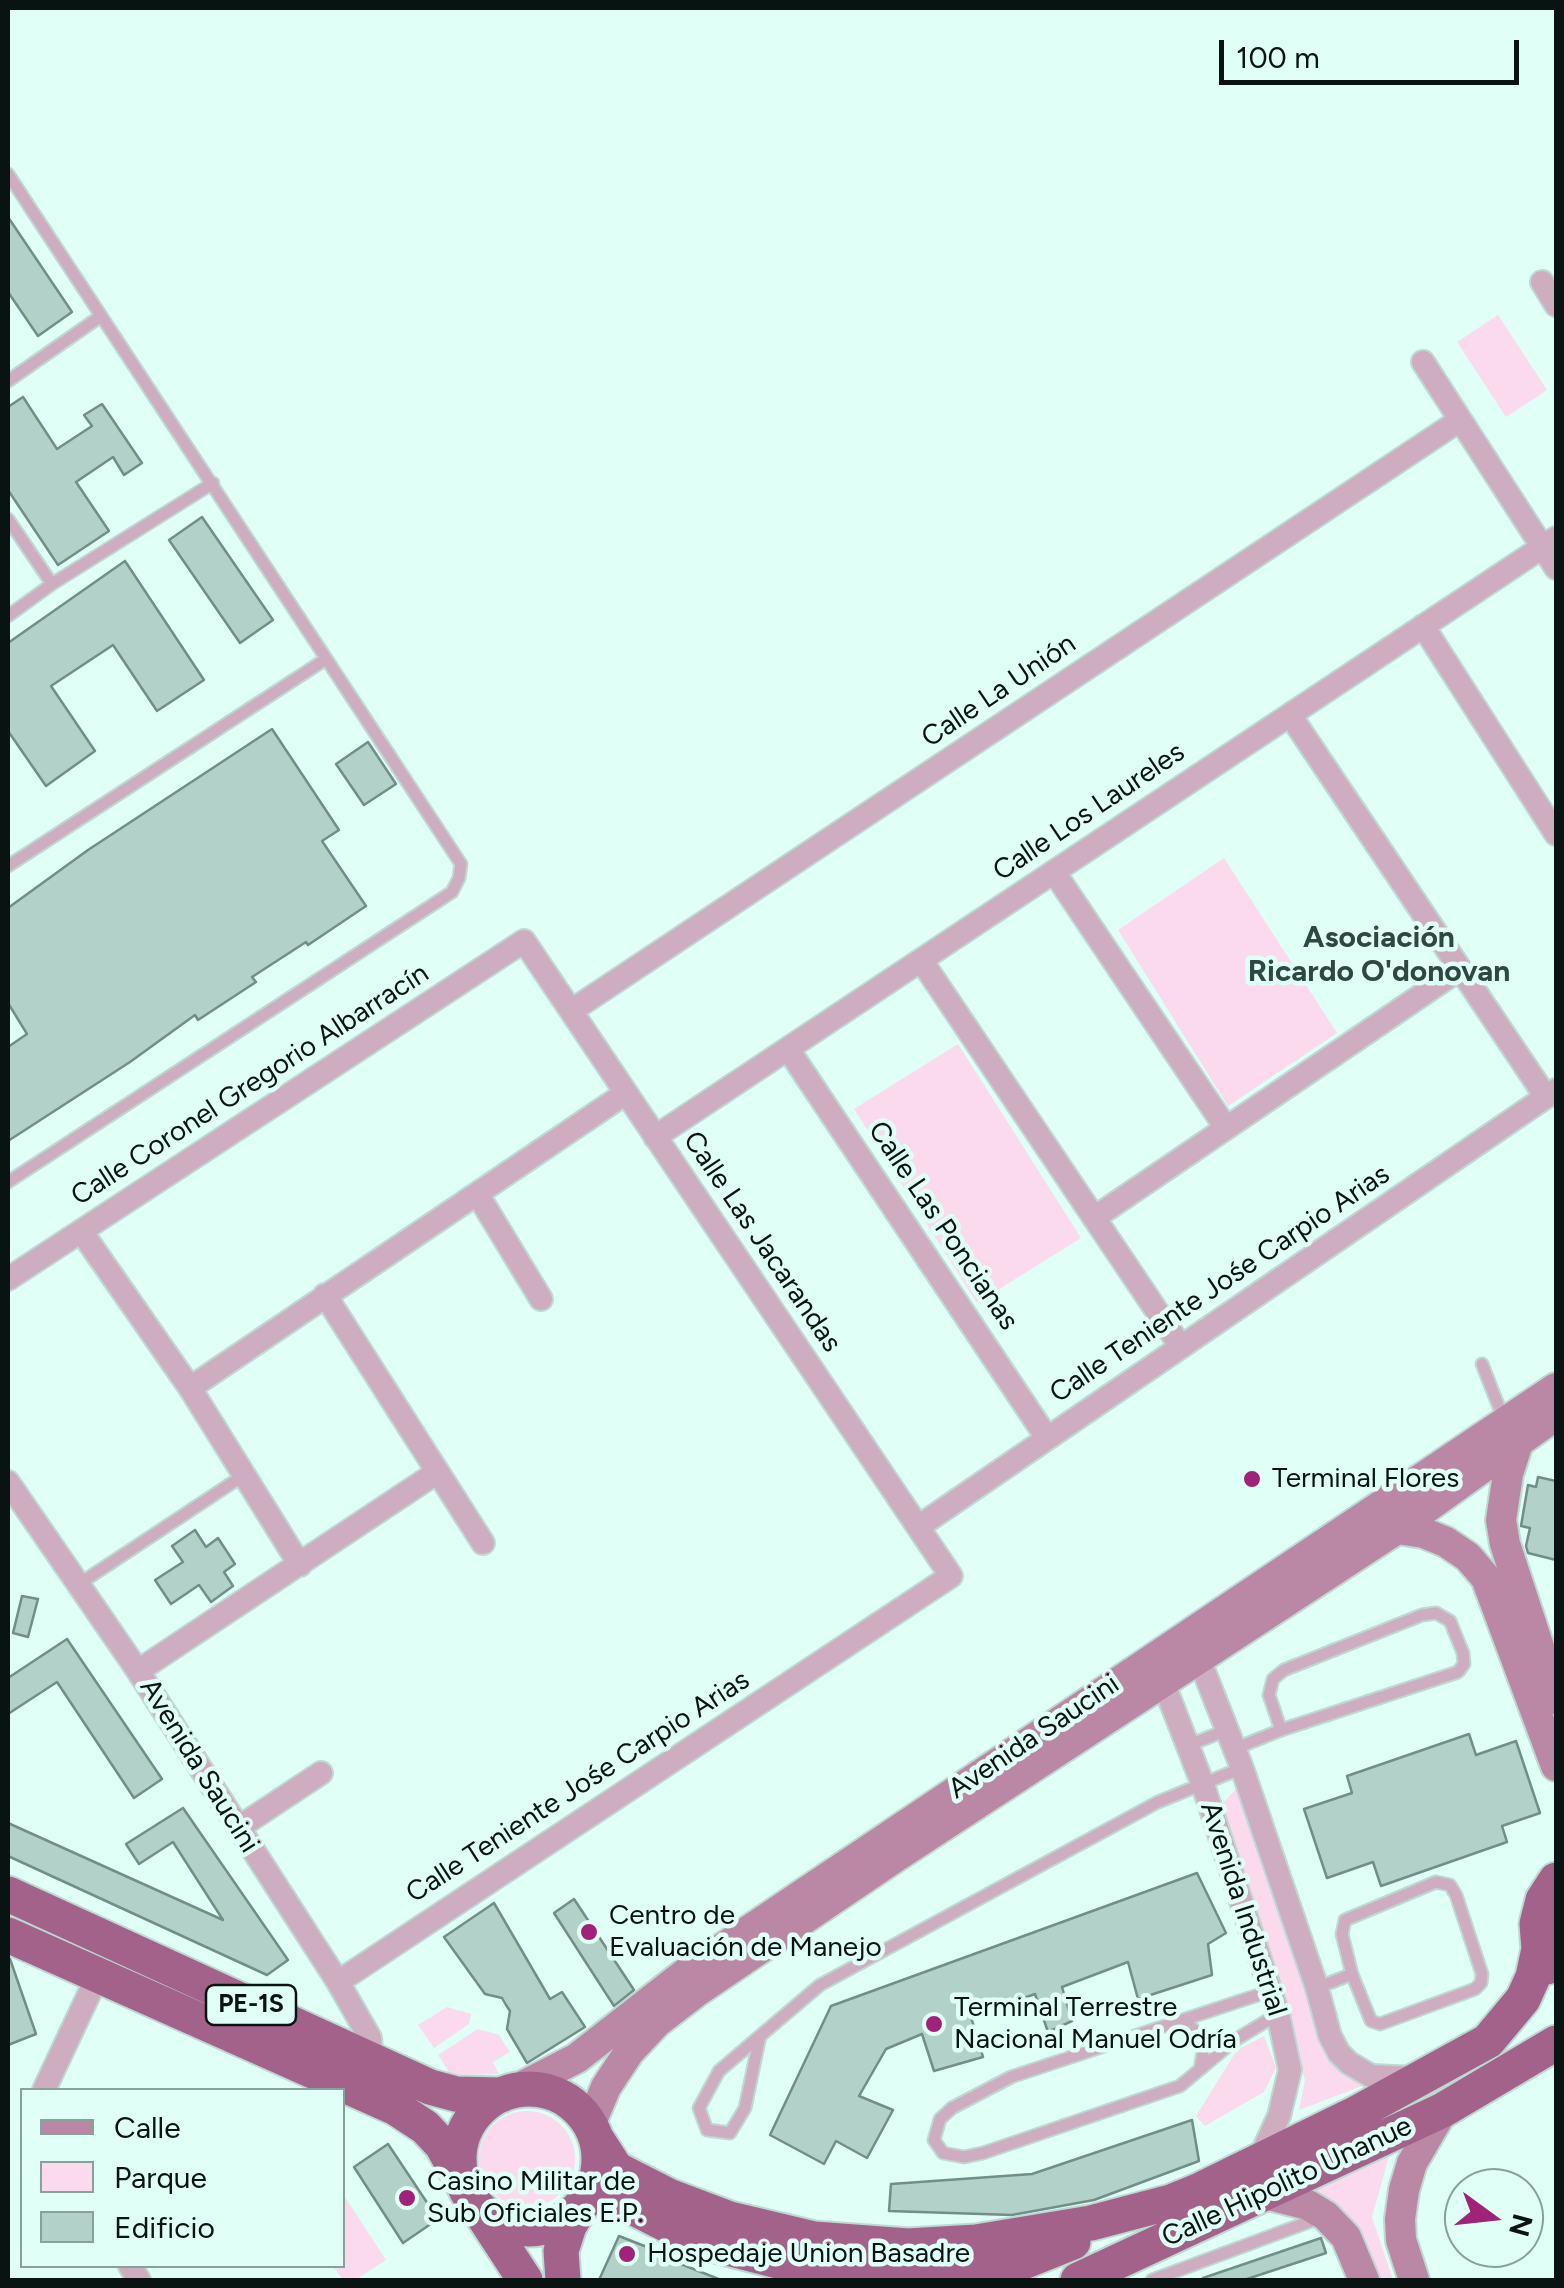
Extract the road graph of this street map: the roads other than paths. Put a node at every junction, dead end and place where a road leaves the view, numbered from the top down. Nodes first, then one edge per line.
1 (8, 174) edge
2 (1542, 282) dead end
3 (1556, 305) edge
4 (101, 316) junction
5 (1423, 362) dead end
6 (8, 381) edge
7 (1460, 420) junction
8 (213, 483) junction
9 (8, 518) edge
10 (1549, 542) edge
11 (1556, 568) edge
12 (52, 584) junction
13 (8, 616) edge
14 (1423, 626) junction
15 (326, 659) junction
16 (1290, 715) junction
17 (1556, 834) edge
18 (8, 866) edge
19 (1054, 872) junction
20 (524, 940) joint
21 (921, 960) junction
22 (1460, 969) junction
23 (571, 1012) junction
24 (788, 1048) junction
25 (626, 1093) junction
26 (1551, 1094) edge
27 (1226, 1128) junction
28 (656, 1137) junction
29 (8, 1182) edge
30 (478, 1195) junction
31 (1094, 1218) junction
32 (81, 1231) junction
33 (8, 1279) edge
34 (325, 1295) junction
35 (542, 1298) dead end
36 (1181, 1346) junction
37 (1482, 1364) dead end
38 (190, 1388) junction
39 (1556, 1388) edge
40 (1556, 1414) edge
41 (1512, 1434) junction
42 (1047, 1438) junction
43 (436, 1473) junction
44 (244, 1474) junction
45 (8, 1482) edge
46 (918, 1527) junction
47 (1397, 1529) junction
48 (483, 1543) dead end
49 (300, 1566) junction
50 (951, 1576) joint
51 (78, 1584) junction
52 (1194, 1646) junction
53 (1158, 1669) junction
54 (138, 1671) junction
55 (1556, 1698) edge
56 (1281, 1730) junction
57 (1189, 1745) junction
58 (1234, 1749) junction
59 (1556, 1766) edge
60 (321, 1773) dead end
61 (1204, 1785) junction
62 (238, 1828) junction
63 (889, 1848) junction
64 (1556, 1880) edge
65 (8, 1894) edge
66 (8, 1936) edge
67 (1539, 1949) junction
68 (1352, 1974) junction
69 (98, 1975) junction
70 (1556, 1980) edge
71 (338, 1982) junction
72 (1318, 1988) junction
73 (1270, 1991) junction
74 (1278, 2014) junction
75 (1184, 2020) junction
76 (760, 2036) junction
77 (1556, 2043) edge
78 (372, 2060) junction
79 (1200, 2069) junction
80 (1420, 2078) junction
81 (45, 2088) edge
82 (508, 2092) junction
83 (1442, 2110) junction
84 (593, 2132) junction
85 (1261, 2179) junction
86 (469, 2192) junction
87 (587, 2196) junction
88 (1171, 2202) junction
89 (1326, 2216) junction
90 (1178, 2276) edge
91 (984, 2278) edge
92 (526, 2280) edge
93 (563, 2280) edge
94 (1078, 2280) edge
95 (1152, 2280) edge
96 (1364, 2280) edge
97 (1414, 2280) edge

1 - 4 lane
2 - 3 street
4 - 6 lane
4 - 8 lane
5 - 7 street
7 - 10 street
7 - 23 street, Calle La Unión
8 - 12 lane
8 - 15 lane
9 - 12 lane
10 - 11 street
10 - 14 street, Calle Los Laureles
12 - 13 lane
14 - 16 street, Calle Los Laureles
14 - 17 street
15 - 18 lane
15 - 29 lane
16 - 19 street, Calle Los Laureles
16 - 22 street
19 - 21 street, Calle Los Laureles
19 - 27 street
20 - 23 street, Calle Las Jacarandas
20 - 32 street, Calle Coronel Gregorio Albarracín
21 - 24 street, Calle Los Laureles
21 - 31 street
22 - 26 street
22 - 27 street
23 - 25 street, Calle Las Jacarandas
24 - 28 street, Calle Los Laureles
24 - 42 street, Calle Las Poncianas
25 - 28 street, Calle Las Jacarandas
25 - 30 street
26 - 36 street, Calle Teniente Jośe Carpio Arias
27 - 31 street
28 - 46 street, Calle Las Jacarandas
30 - 34 street
30 - 35 street
31 - 36 street
32 - 33 street, Calle Coronel Gregorio Albarracín
32 - 38 street
34 - 38 street
34 - 43 street
36 - 42 street, Calle Teniente Jośe Carpio Arias
37 - 41 lane
38 - 44 street
39 - 41 main road, Avenida Saucini
40 - 41 main road, Avenida Saucini
41 - 47 main road, Avenida Saucini
41 - 52 main road, Avenida Saucini
41 - 55 main road
42 - 46 street, Calle Teniente Jośe Carpio Arias
43 - 48 street
43 - 49 street
44 - 49 street
44 - 51 lane
45 - 51 street, Avenida Saucini
46 - 50 street, Calle Las Jacarandas
47 - 52 main road, Avenida Saucini
47 - 59 main road
49 - 54 street
50 - 71 street, Calle Teniente Jośe Carpio Arias
51 - 54 street, Avenida Saucini
52 - 53 main road, Avenida Saucini
52 - 58 street, Avenida Industrial
53 - 57 street, Avenida Industrial
53 - 63 main road, Avenida Saucini
54 - 62 street, Avenida Saucini
56 - 56 lane
56 - 58 lane
57 - 58 lane
57 - 61 street, Avenida Industrial
58 - 61 lane
58 - 72 street, Avenida Industrial
60 - 62 street
61 - 73 street, Avenida Industrial
61 - 76 lane
62 - 71 street, Avenida Saucini
63 - 82 main road, Avenida Saucini
63 - 84 main road, Avenida Saucini
64 - 67 highway
65 - 78 highway, PE-1S
66 - 69 highway, PE-1S
67 - 70 highway
67 - 80 highway
68 - 68 lane
68 - 72 lane
69 - 81 street
69 - 86 highway, PE-1S
71 - 78 street, Avenida Saucini
72 - 80 street, Avenida Industrial
73 - 74 street, Avenida Industrial
73 - 75 lane
74 - 79 lane
74 - 85 street, Avenida Industrial
75 - 79 lane
75 - 79 lane
76 - 76 lane
77 - 83 highway, Calle Hipolito Unanue
78 - 82 highway, PE-1S
80 - 85 highway
82 - 84 highway, PE-1S
82 - 86 highway
83 - 85 highway, Calle Hipolito Unanue
83 - 97 main road
84 - 87 highway
84 - 88 highway
85 - 88 highway
85 - 89 main road
85 - 94 highway, Calle Hipolito Unanue
86 - 87 highway, PE-1S
86 - 92 highway
87 - 91 highway
87 - 93 highway
88 - 91 highway, Calle Hipolito Unanue
89 - 90 lane
89 - 96 main road
90 - 95 lane

